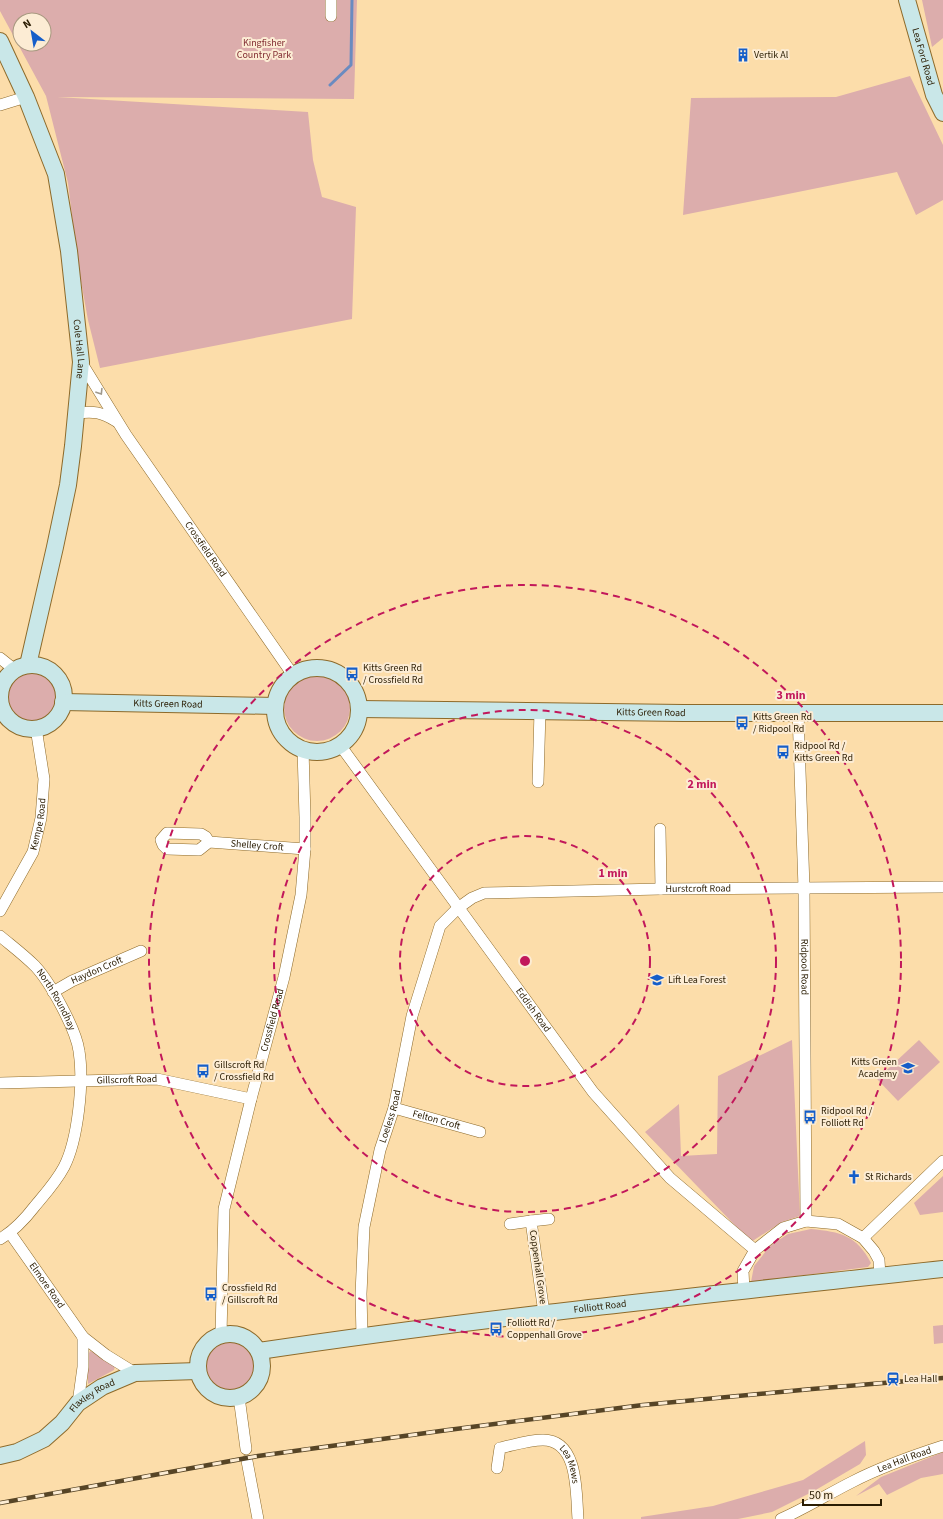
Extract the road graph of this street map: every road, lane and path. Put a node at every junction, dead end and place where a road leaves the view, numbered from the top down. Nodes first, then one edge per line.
1 (331, 0) edge
2 (907, 0) edge
3 (331, 16) dead end
4 (0, 41) edge
5 (26, 97) junction
6 (0, 105) edge
7 (943, 113) edge
8 (81, 362) junction
9 (77, 413) junction
10 (119, 422) junction
11 (0, 658) edge
12 (21, 667) junction
13 (293, 675) junction
14 (63, 702) junction
15 (0, 704) edge
16 (274, 706) junction
17 (359, 709) junction
18 (540, 711) junction
19 (798, 712) junction
20 (943, 713) edge
21 (36, 728) junction
22 (340, 745) junction
23 (303, 750) junction
24 (538, 782) dead end
25 (660, 829) dead end
26 (209, 842) dead end
27 (305, 849) junction
28 (943, 887) edge
29 (804, 888) junction
30 (661, 889) junction
31 (458, 908) junction
32 (0, 912) edge
33 (0, 936) edge
34 (141, 951) dead end
35 (53, 992) junction
36 (80, 1081) junction
37 (0, 1084) edge
38 (251, 1098) junction
39 (394, 1108) junction
40 (480, 1132) dead end
41 (943, 1161) edge
42 (549, 1219) dead end
43 (532, 1221) junction
44 (806, 1221) junction
45 (510, 1224) dead end
46 (10, 1233) junction
47 (863, 1238) junction
48 (0, 1239) edge
49 (755, 1250) junction
50 (943, 1269) edge
51 (880, 1276) junction
52 (744, 1291) junction
53 (544, 1313) junction
54 (221, 1335) junction
55 (362, 1336) junction
56 (83, 1337) junction
57 (259, 1351) junction
58 (198, 1371) junction
59 (135, 1373) junction
60 (239, 1397) junction
61 (78, 1403) junction
62 (943, 1446) edge
63 (246, 1449) dead end
64 (0, 1456) edge
65 (247, 1461) dead end
66 (497, 1468) dead end
67 (258, 1519) edge
68 (578, 1519) edge
69 (781, 1519) edge

1 - 3 street
2 - 7 street, Lea Ford Road
4 - 5 street, Cole Hall Lane
5 - 6 street
5 - 8 street, Cole Hall Lane
8 - 9 street, Cole Hall Lane
8 -> 10 street, Crossfield Road
9 - 10 street
9 - 12 street, Cole Hall Lane
10 - 13 street, Crossfield Road
11 - 12 street
12 - 14 street
12 - 15 street
13 - 16 street
13 - 17 street
14 - 16 street, Kitts Green Road
14 - 21 street
15 - 21 street
16 - 23 street
17 - 18 street, Kitts Green Road
17 - 22 street
18 - 19 street, Kitts Green Road
18 - 24 street
19 - 20 street, Kitts Green Road
19 - 29 street, Ridpool Road
21 - 32 street, Kempe Road
22 - 23 street
22 - 31 street, Eddish Road
23 - 27 street, Crossfield Road
25 - 30 street
26 - 27 street, Shelley Croft
27 - 38 street, Crossfield Road
28 - 29 street, Hurstcroft Road
29 - 30 street, Hurstcroft Road
29 - 44 street, Ridpool Road
30 - 31 street, Hurstcroft Road
31 - 39 street, Loeless Road
31 - 49 street, Eddish Road
33 - 35 street, North Roundhay
34 - 35 street, Haydon Croft
35 - 36 street, North Roundhay
36 - 37 street, Gillscroft Road
36 - 38 street, Gillscroft Road
36 - 46 street, North Roundhay
38 - 54 street, Crossfield Road
39 - 40 street, Felton Croft
39 - 55 street, Loeless Road
41 - 47 street
42 - 43 street, Coppenhall Grove
43 - 45 street, Coppenhall Grove
43 - 53 street, Coppenhall Grove
44 - 47 street
44 - 49 street
46 - 48 street, North Roundhay
46 - 56 street, Elmore Road
47 - 51 street
49 - 52 street
50 - 51 street, Folliott Road
51 - 52 street, Folliott Road
52 - 53 street, Folliott Road
53 - 55 street, Folliott Road
54 - 57 street
54 - 58 street
55 - 57 street, Folliott Road
56 - 59 street, Elmore Road
56 - 61 street
57 - 60 street
58 - 59 street, Flaxley Road
58 - 60 street
59 - 61 street, Flaxley Road
60 - 63 street
61 - 64 street, Flaxley Road
62 - 69 street, Lea Hall Road
65 - 67 street
66 - 68 street, Lea Mews

